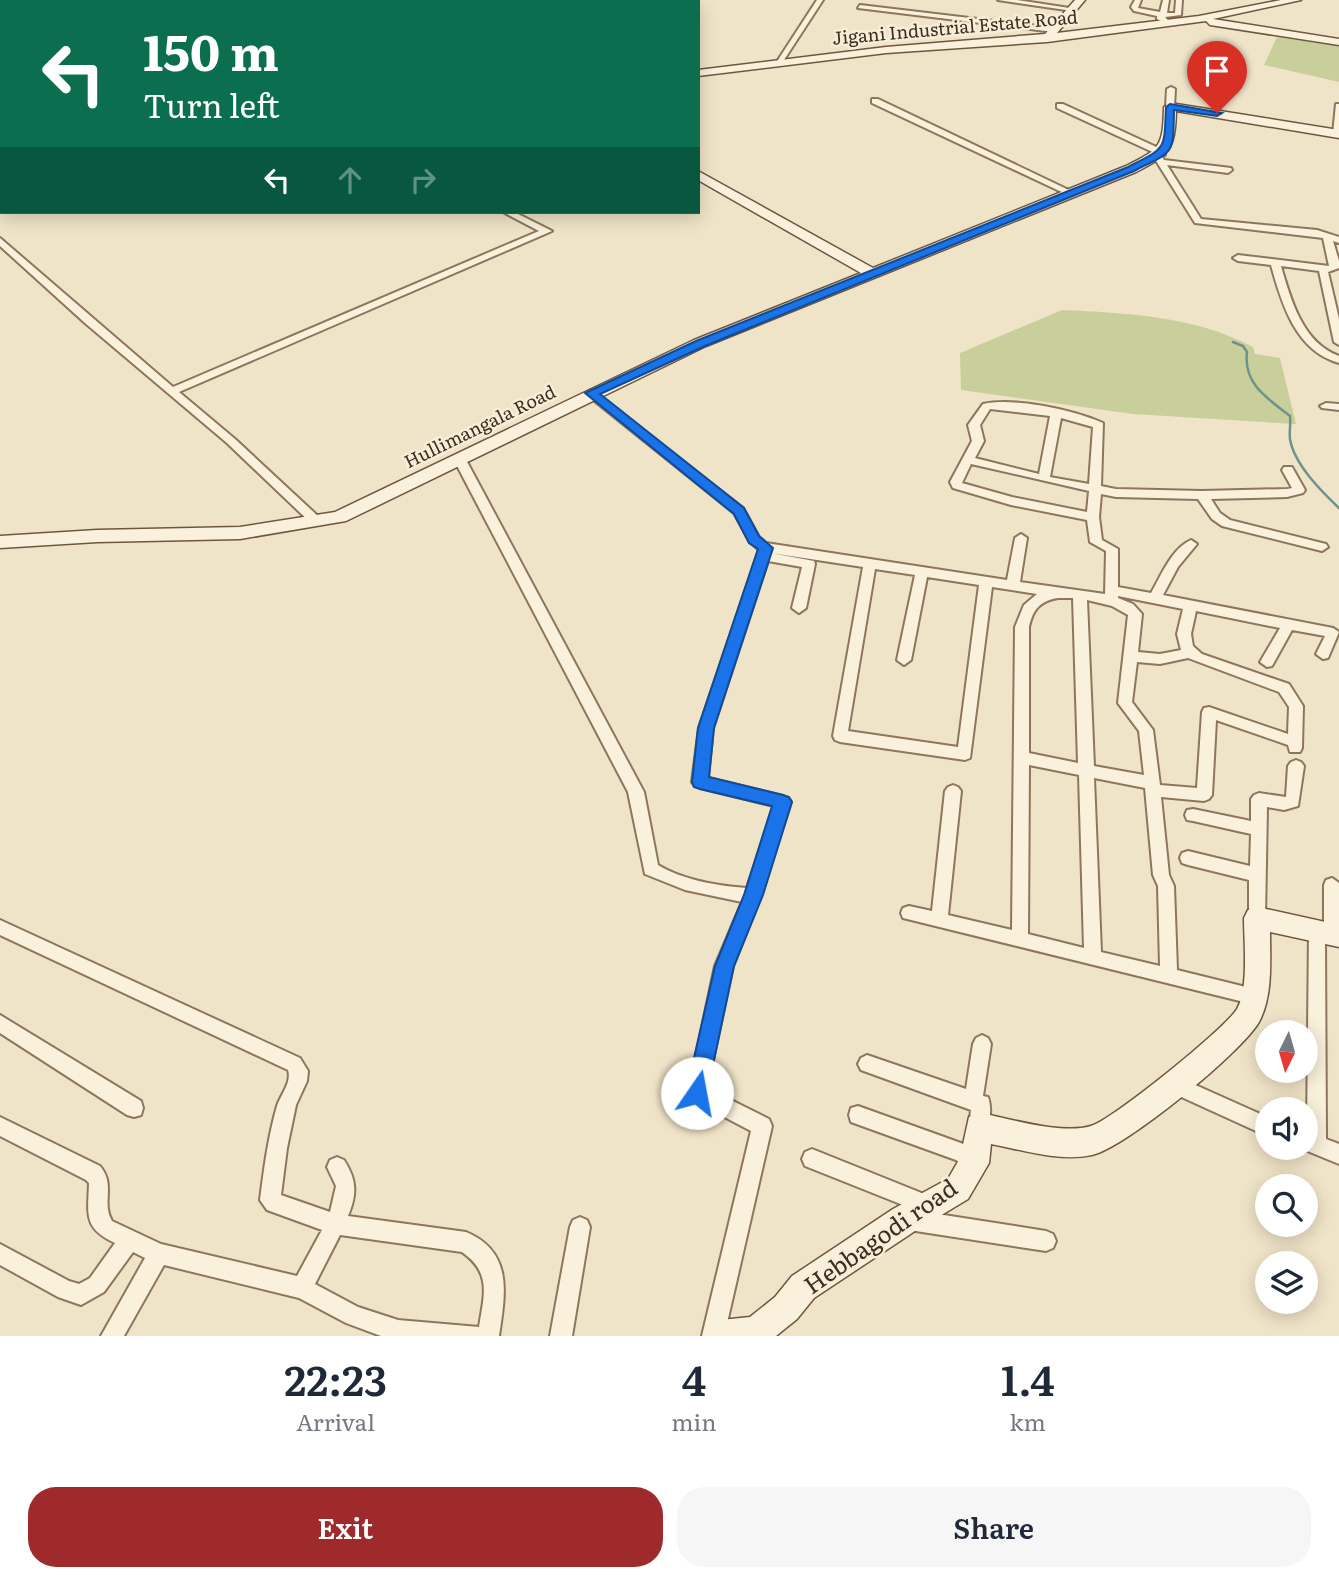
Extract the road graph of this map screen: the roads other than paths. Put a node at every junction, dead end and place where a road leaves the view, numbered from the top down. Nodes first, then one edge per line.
1 (820, 0) edge
2 (1001, 0) edge
3 (1138, 0) edge
4 (1166, 0) edge
5 (1179, 0) edge
6 (1301, 1) edge
7 (1077, 4) edge
8 (860, 7) dead end
9 (1166, 19) junction
10 (1201, 20) junction
11 (1051, 34) junction
12 (1088, 34) junction
13 (1339, 42) edge
14 (779, 61) junction
15 (700, 73) edge
16 (1171, 89) dead end
17 (875, 101) dead end
18 (1060, 106) dead end
19 (1339, 106) edge
20 (1170, 107) junction
21 (1338, 134) edge
22 (1160, 157) junction
23 (1228, 170) dead end
24 (700, 176) edge
25 (1071, 193) junction
26 (511, 214) edge
27 (1327, 238) junction
28 (1339, 240) edge
29 (0, 241) edge
30 (1238, 258) dead end
31 (1275, 263) junction
32 (1323, 270) junction
33 (872, 273) junction
34 (1339, 342) edge
35 (1339, 360) edge
36 (172, 391) junction
37 (591, 393) junction
38 (1326, 406) dead end
39 (1339, 407) edge
40 (1056, 414) junction
41 (459, 458) junction
42 (968, 460) junction
43 (1288, 470) dead end
44 (1044, 479) junction
45 (1095, 490) junction
46 (1202, 495) junction
47 (1093, 517) junction
48 (316, 521) junction
49 (1021, 538) dead end
50 (0, 542) edge
51 (1191, 544) dead end
52 (1322, 547) dead end
53 (764, 552) junction
54 (870, 563) junction
55 (922, 570) junction
56 (986, 580) junction
57 (1013, 585) junction
58 (1059, 593) junction
59 (1111, 594) junction
60 (1080, 596) junction
61 (1154, 599) junction
62 (1191, 605) junction
63 (799, 608) dead end
64 (1289, 624) junction
65 (1191, 653) junction
66 (1323, 654) dead end
67 (1131, 656) junction
68 (904, 660) dead end
69 (1267, 662) dead end
70 (1023, 758) junction
71 (1296, 766) dead end
72 (1087, 771) junction
73 (1152, 786) junction
74 (953, 791) dead end
75 (1193, 815) dead end
76 (1258, 829) junction
77 (1188, 858) dead end
78 (1258, 875) junction
79 (1332, 885) dead end
80 (753, 895) junction
81 (909, 913) dead end
82 (1257, 918) junction
83 (939, 920) junction
84 (0, 926) edge
85 (1329, 934) edge
86 (1020, 940) junction
87 (1093, 958) junction
88 (1169, 976) junction
89 (1252, 996) junction
90 (0, 1023) edge
91 (982, 1044) dead end
92 (867, 1064) dead end
93 (1173, 1084) junction
94 (1315, 1097) edge
95 (134, 1108) dead end
96 (976, 1114) junction
97 (858, 1115) dead end
98 (1255, 1122) edge
99 (0, 1126) edge
100 (1318, 1146) edge
101 (1339, 1154) edge
102 (812, 1159) dead end
103 (974, 1163) junction
104 (337, 1167) dead end
105 (916, 1213) junction
106 (334, 1224) junction
107 (580, 1227) dead end
108 (129, 1241) junction
109 (1046, 1241) dead end
110 (0, 1254) edge
111 (159, 1254) junction
112 (302, 1288) junction
113 (112, 1336) edge
114 (474, 1336) edge
115 (488, 1336) edge
116 (561, 1336) edge
117 (713, 1336) edge
118 (721, 1336) edge

1 - 14 street
2 - 7 street
3 - 9 street
4 - 9 street
5 - 9 street
6 - 10 street, Jigani Industrial Estate Road
7 - 11 street
8 - 11 street
9 - 10 street, Jigani Industrial Estate Road
9 - 12 street, Jigani Industrial Estate Road
10 - 12 street, Jigani Industrial Estate Road
10 - 13 street
11 - 12 street, Jigani Industrial Estate Road
11 - 14 street, Jigani Industrial Estate Road
14 - 15 street, Jigani Industrial Estate Road
16 - 20 street
17 - 25 street
18 - 22 street
19 - 21 street
20 - 21 street
20 - 22 street
22 - 23 street
22 - 25 street, Hullimangala Road
22 - 27 street
24 - 33 street
25 - 33 street, Hullimangala Road
26 - 36 street
27 - 28 street
27 - 32 street
29 - 36 street
30 - 31 street
31 - 32 street
31 - 35 street
32 - 34 street
33 - 37 street, Hullimangala Road
36 - 48 street
37 - 41 street, Hullimangala Road
37 - 53 street
38 - 39 street
40 - 42 street
40 - 44 street
40 - 45 street
41 - 48 street, Hullimangala Road
41 - 80 street
42 - 44 street
42 - 47 street
43 - 46 street
44 - 45 street
45 - 46 street
45 - 47 street
46 - 52 street
47 - 59 street
48 - 50 street, Hullimangala Road
49 - 57 street
51 - 61 street
53 - 54 street
53 - 63 street
53 - 80 street
54 - 55 street
54 - 56 street
55 - 56 street
55 - 68 street
56 - 57 street
57 - 58 street
58 - 60 street
58 - 70 street
59 - 60 street
59 - 61 street
59 - 67 street
60 - 72 street
61 - 62 street
62 - 64 street
62 - 65 street
64 - 66 street
64 - 69 street
65 - 67 street
65 - 73 street
67 - 73 street
70 - 72 street
70 - 86 street
71 - 76 street
72 - 73 street
72 - 87 street
73 - 88 street
74 - 83 street
75 - 76 street
76 - 78 street
77 - 78 street
78 - 82 street
79 - 85 street
80 - 117 street
81 - 83 street
82 - 85 street
82 - 89 street
83 - 86 street
84 - 106 street
85 - 94 street
86 - 87 street
87 - 88 street
88 - 89 street
89 - 93 street
90 - 95 street
91 - 96 street
92 - 96 street
93 - 96 street
93 - 98 street
96 - 103 street, Hebbagodi road
97 - 103 street
99 - 108 street
100 - 101 street
102 - 105 street
103 - 105 street, Hebbagodi road
104 - 106 street
105 - 109 street
105 - 118 street, Hebbagodi road
106 - 112 street
106 - 115 street
107 - 116 street
108 - 110 street
108 - 111 street
111 - 112 street
111 - 113 street
112 - 114 street

